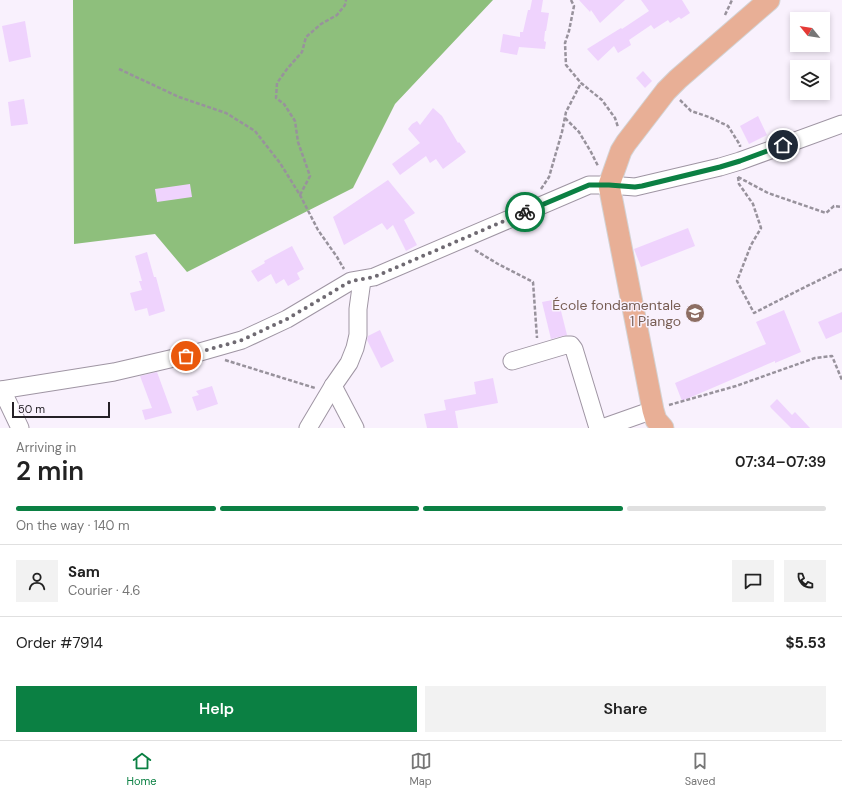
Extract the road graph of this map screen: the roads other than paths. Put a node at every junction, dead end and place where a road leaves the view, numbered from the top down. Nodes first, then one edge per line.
1 (769, 0) edge
2 (842, 124) edge
3 (609, 185) junction
4 (357, 280) junction
5 (512, 361) dead end
6 (333, 386) junction
7 (1, 390) edge
8 (653, 410) junction
9 (20, 428) edge
10 (308, 428) edge
11 (355, 428) edge
12 (598, 428) edge
13 (602, 428) edge
14 (663, 428) edge

1 - 3 main road
2 - 3 street
3 - 4 street
3 - 8 main road
4 - 6 street
4 - 7 street
5 - 12 street
6 - 10 street
6 - 11 street
7 - 9 street
8 - 13 street
8 - 14 main road

